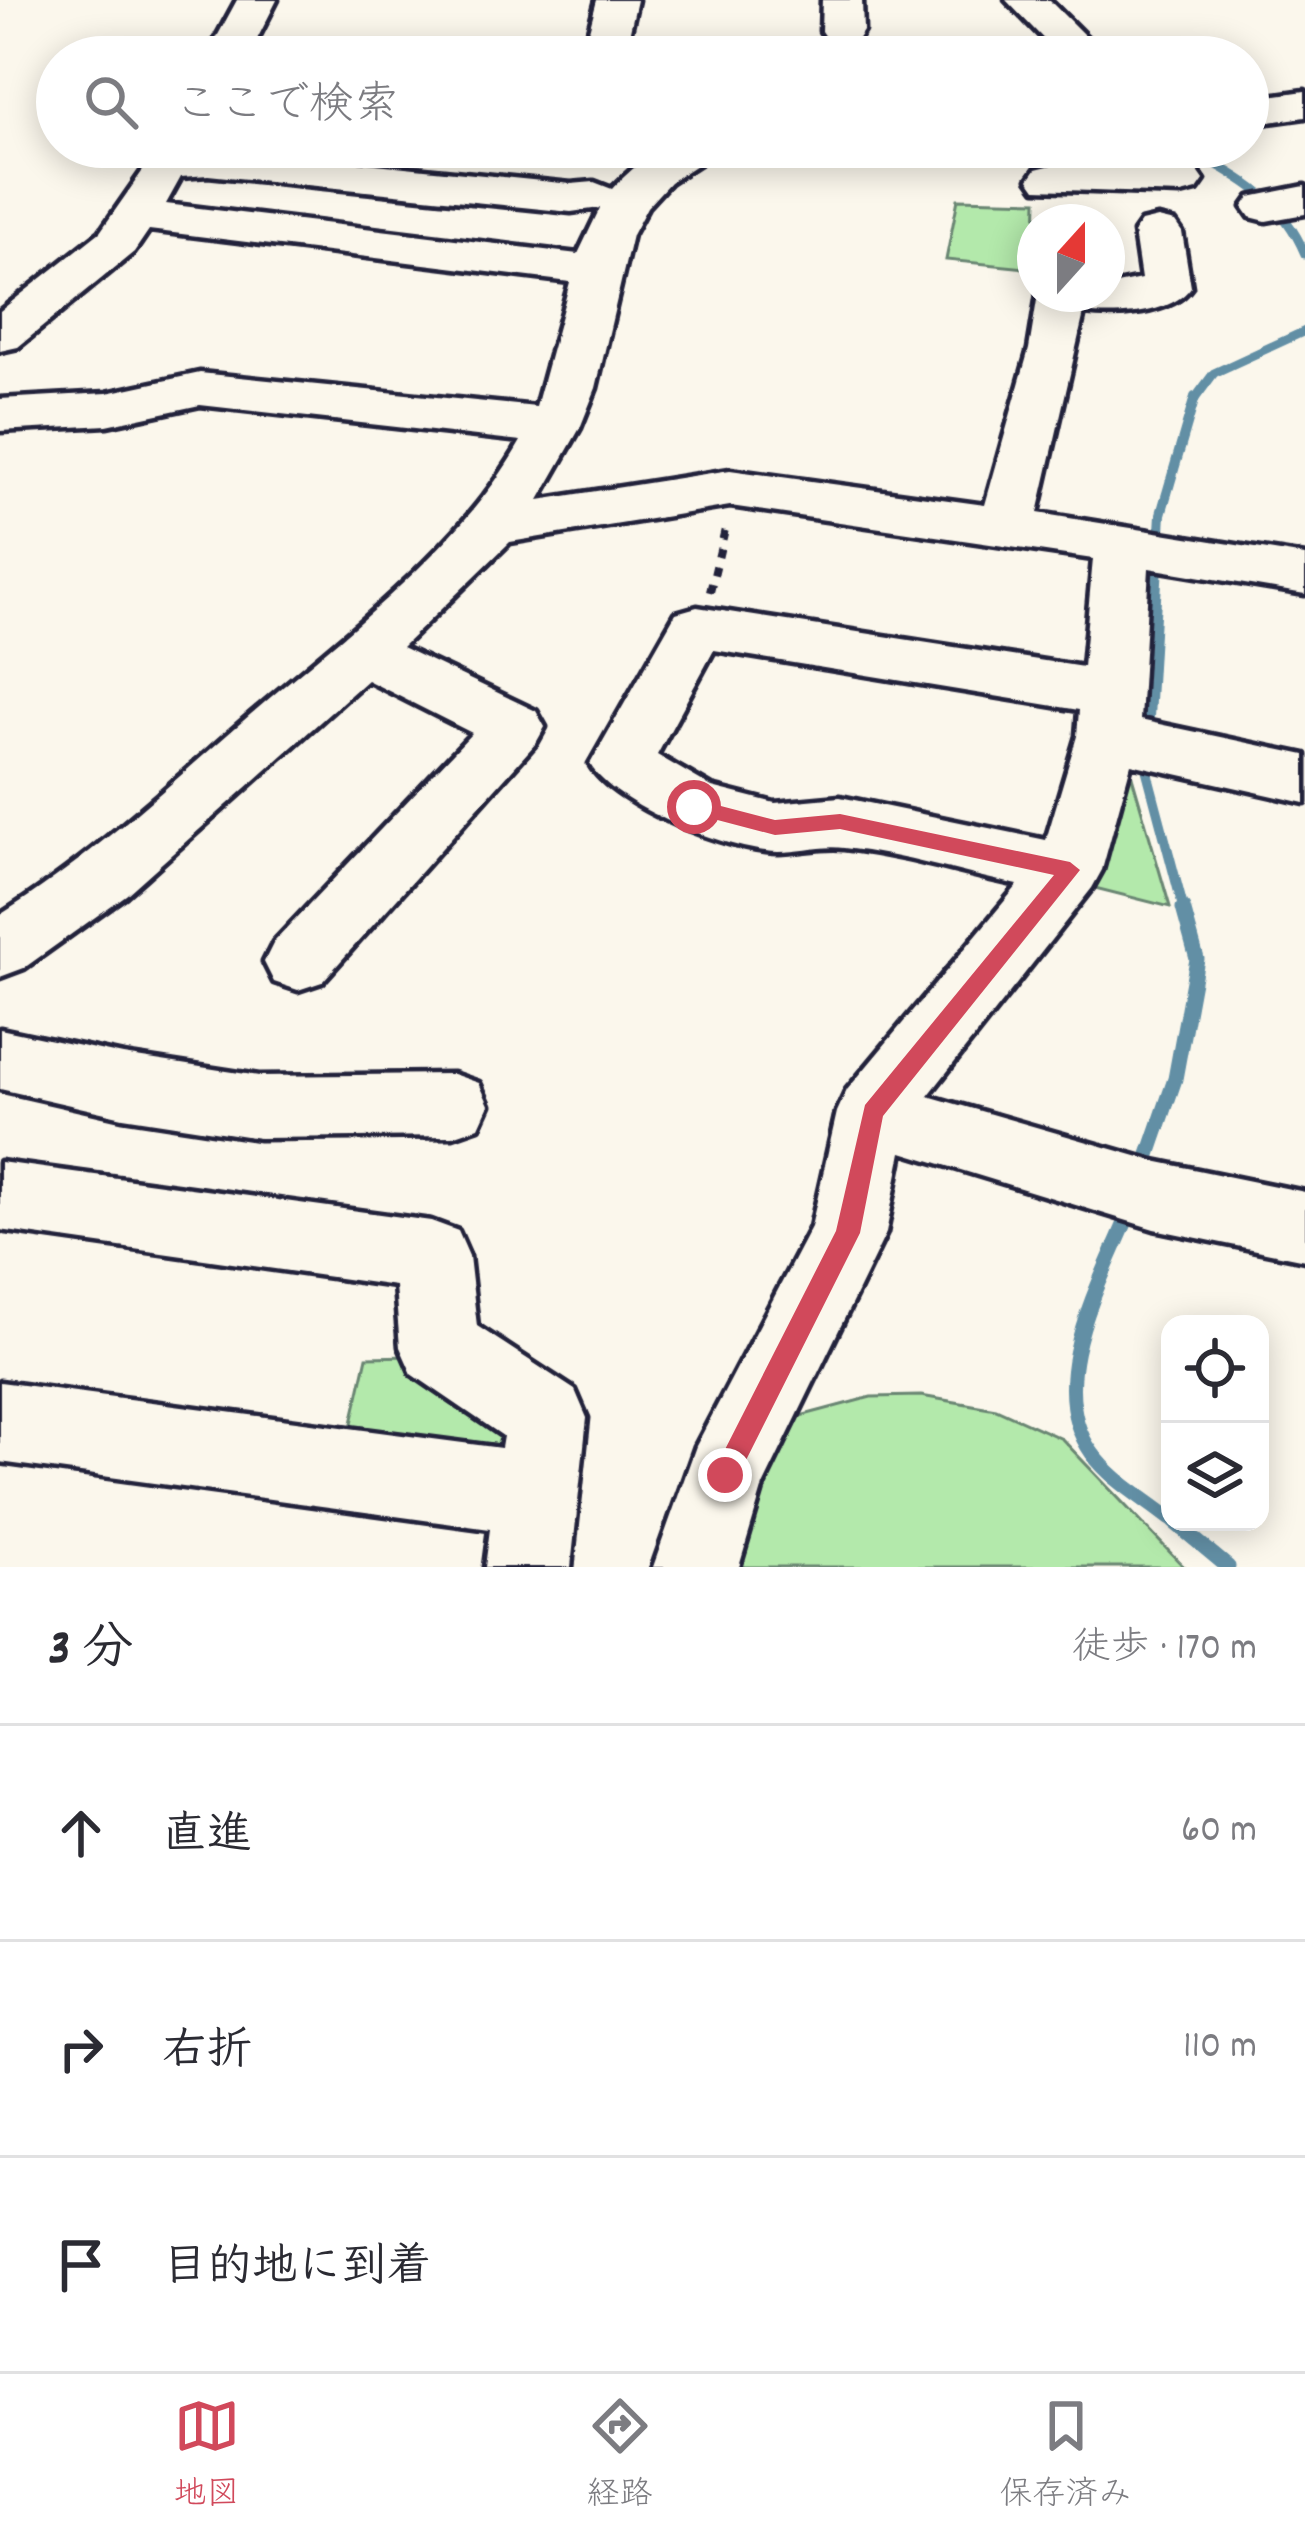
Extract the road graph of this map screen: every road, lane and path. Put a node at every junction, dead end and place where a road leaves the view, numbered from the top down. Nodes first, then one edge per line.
1 (257, 0) edge
2 (617, 0) edge
3 (1026, 0) edge
4 (238, 36) edge
5 (608, 36) edge
6 (1063, 36) edge
7 (1305, 104) edge
8 (1269, 109) edge
9 (166, 168) edge
10 (278, 168) edge
11 (509, 168) edge
12 (590, 168) edge
13 (655, 168) edge
14 (1181, 181) dead end
15 (1053, 183) edge
16 (500, 190) junction
17 (136, 214) junction
18 (600, 232) junction
19 (1158, 232) dead end
20 (1125, 299) edge
21 (1059, 312) edge
22 (0, 336) edge
23 (0, 415) edge
24 (556, 424) junction
25 (730, 488) junction
26 (494, 526) junction
27 (1006, 526) junction
28 (1122, 545) junction
29 (1305, 575) edge
30 (697, 627) junction
31 (363, 652) junction
32 (1111, 715) junction
33 (1305, 779) edge
34 (1070, 870) junction
35 (19, 938) edge
36 (298, 962) dead end
37 (0, 996) edge
38 (0, 1059) edge
39 (453, 1105) dead end
40 (873, 1112) junction
41 (0, 1196) edge
42 (1305, 1226) edge
43 (0, 1422) edge
44 (532, 1530) edge
45 (696, 1567) edge

1 - 4 street
2 - 5 street
3 - 6 street
7 - 8 street
9 - 17 street
10 - 16 street
11 - 16 street
12 - 18 street
13 - 18 street
14 - 15 street
16 - 18 street
17 - 18 street
17 - 22 street
18 - 24 street
19 - 20 street
21 - 27 street
23 - 24 street
24 - 26 street
25 - 26 street
25 - 27 street
25 - 30 path
26 - 31 street
27 - 28 street
28 - 29 street
28 - 32 street
30 - 32 street
30 - 34 street
31 - 35 street
31 - 36 street
32 - 33 street
32 - 34 street
34 - 40 street
35 - 37 street
38 - 39 street
40 - 42 street
40 - 45 street
41 - 44 street
43 - 44 street

